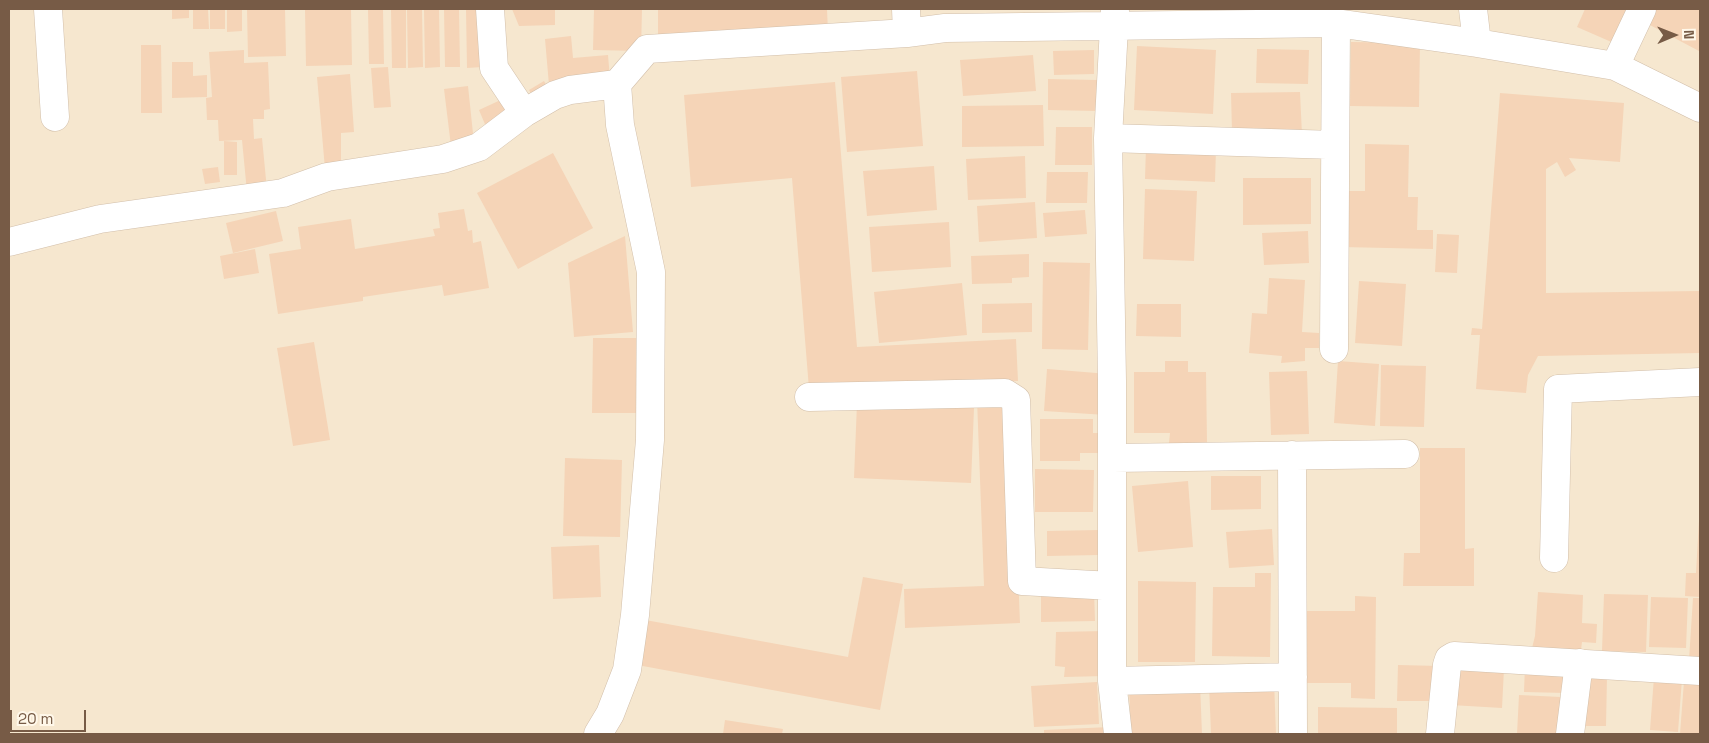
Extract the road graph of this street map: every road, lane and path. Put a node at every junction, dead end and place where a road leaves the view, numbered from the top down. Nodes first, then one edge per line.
1 (48, 9) edge
2 (490, 9) edge
3 (1473, 9) edge
4 (1642, 9) edge
5 (1287, 16) edge
6 (1116, 18) edge
7 (906, 21) edge
8 (1336, 23) junction
9 (1477, 43) junction
10 (1616, 66) junction
11 (617, 84) junction
12 (1700, 108) edge
13 (524, 113) junction
14 (55, 117) dead end
15 (1108, 138) junction
16 (1335, 145) junction
17 (9, 242) edge
18 (1334, 350) dead end
19 (1700, 382) edge
20 (809, 397) dead end
21 (1405, 454) dead end
22 (1292, 455) junction
23 (1113, 458) junction
24 (1554, 558) dead end
25 (1112, 586) junction
26 (1579, 663) junction
27 (1700, 671) edge
28 (1293, 677) junction
29 (1112, 681) junction
30 (610, 728) edge
31 (1118, 734) edge
32 (1293, 734) edge
33 (1440, 734) edge
34 (1570, 734) edge

1 - 14 street
2 - 13 street
3 - 9 street
4 - 10 street
5 - 6 street
5 - 8 street
6 - 7 street
6 - 15 street
7 - 11 street
8 - 9 street
8 - 16 street
9 - 10 street
10 - 12 street
11 - 13 street
11 - 30 street
13 - 17 street
15 - 16 street
15 - 23 street
16 - 18 street
19 - 24 street
20 - 25 street
21 - 22 street
22 - 23 street
22 - 28 street
23 - 25 street
25 - 29 street
26 - 27 street
26 - 33 street
26 - 34 street
28 - 29 street
28 - 32 street
29 - 31 street

